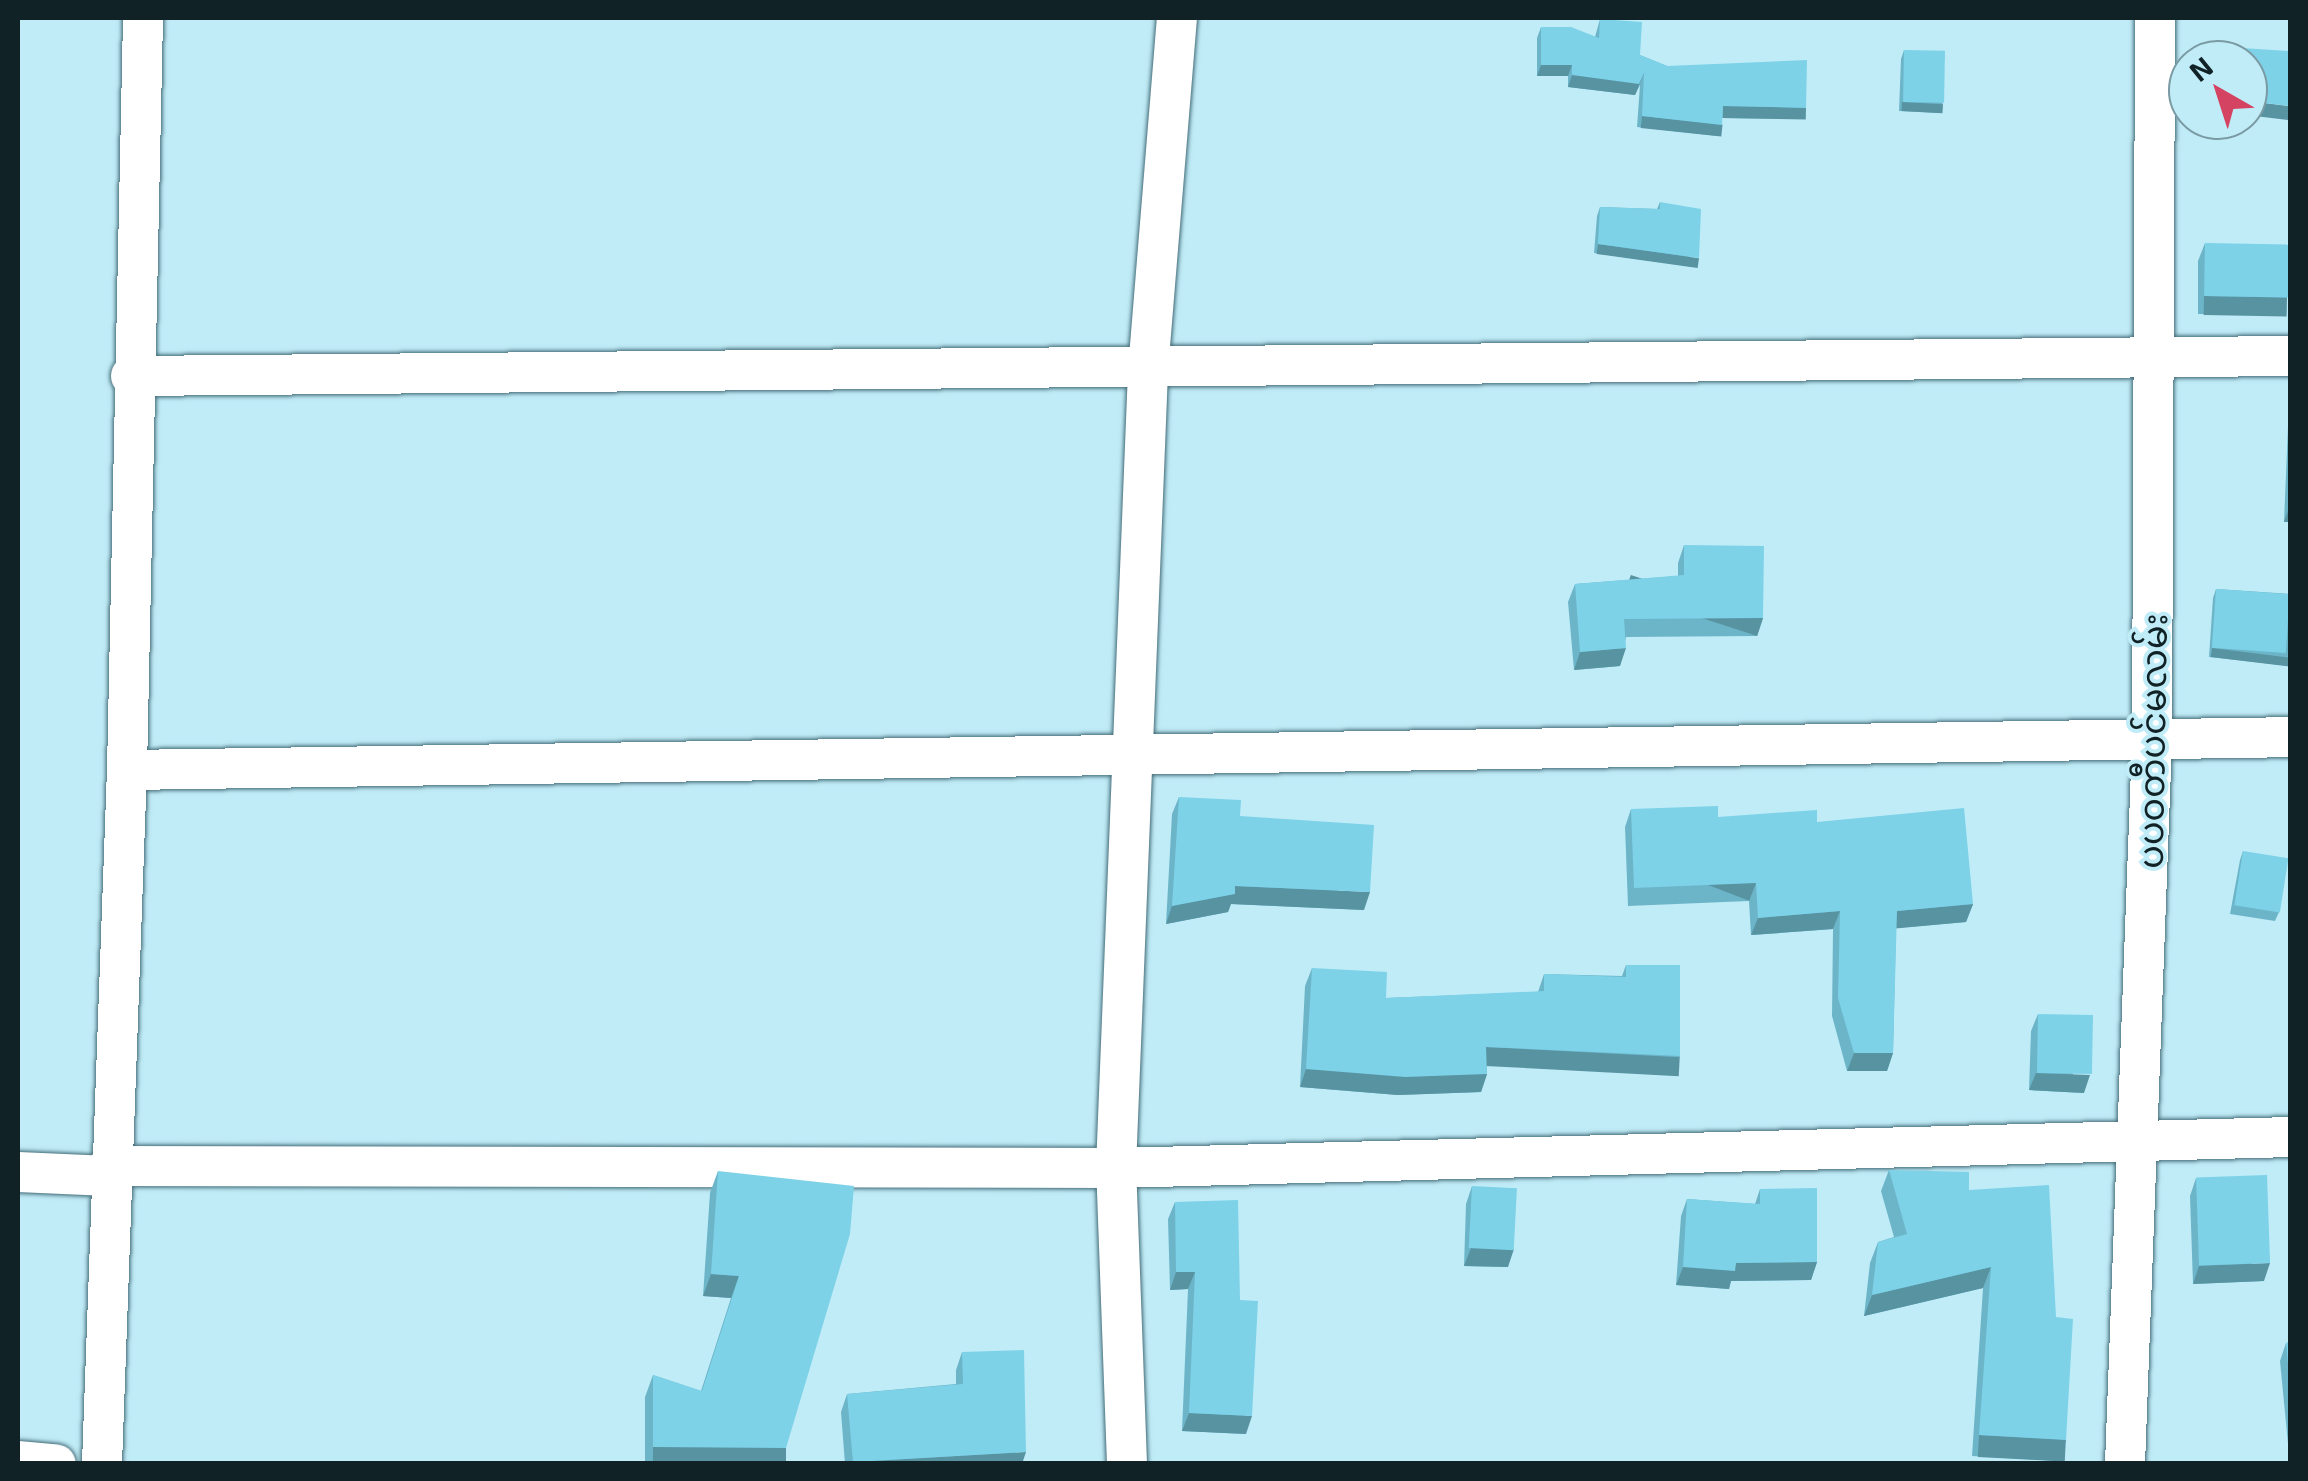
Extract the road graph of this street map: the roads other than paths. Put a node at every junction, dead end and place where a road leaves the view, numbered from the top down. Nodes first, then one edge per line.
1 (143, 18) edge
2 (1178, 18) edge
3 (2155, 18) edge
4 (2290, 356) edge
5 (2154, 358) junction
6 (1148, 370) junction
7 (131, 376) junction
8 (2290, 737) edge
9 (2152, 743) junction
10 (1133, 754) junction
11 (127, 770) junction
12 (2142, 1137) junction
13 (2290, 1137) edge
14 (1116, 1168) junction
15 (109, 1171) junction
16 (18, 1172) edge
17 (18, 1461) edge
18 (56, 1464) edge
19 (102, 1464) edge
20 (1127, 1464) edge
21 (2125, 1464) edge

1 - 7 street
2 - 6 street
3 - 5 street, ပပဝတီပင်မလမ်း
4 - 5 street
5 - 6 street
5 - 9 street, ပပဝတီပင်မလမ်း
6 - 7 street
6 - 10 street
7 - 11 street
8 - 9 street
9 - 10 street
9 - 12 street, ပပဝတီပင်မလမ်း
10 - 11 street
10 - 14 street
11 - 15 street
12 - 13 street
12 - 14 street
12 - 21 street, ပပဝတီပင်မလမ်း
14 - 15 street
14 - 20 street
15 - 16 street
15 - 19 street
17 - 18 street

